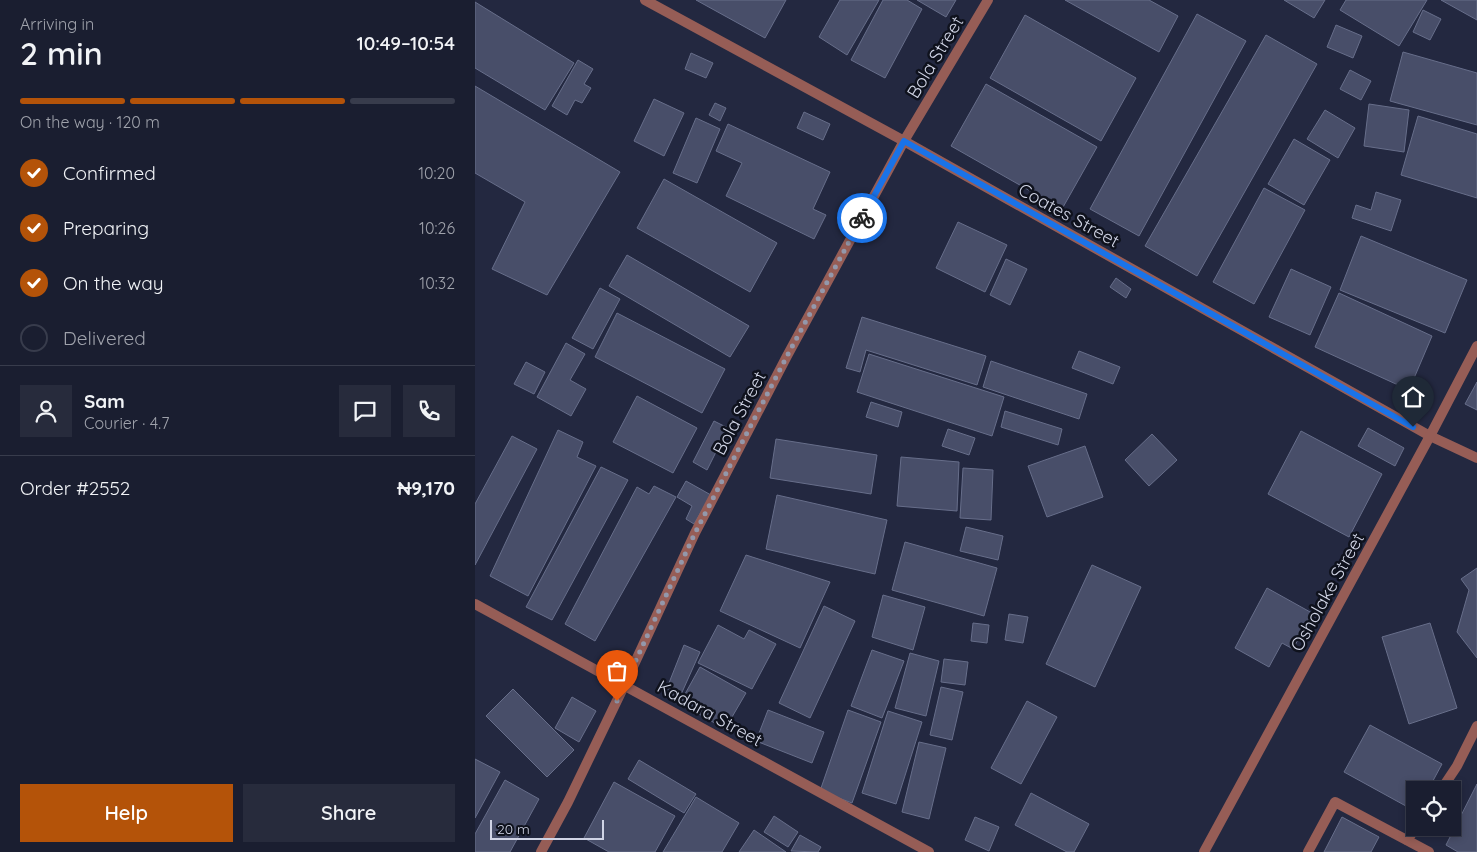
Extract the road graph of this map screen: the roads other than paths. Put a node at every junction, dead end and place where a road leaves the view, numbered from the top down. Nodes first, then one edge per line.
1 (645, 0) edge
2 (988, 0) edge
3 (904, 141) junction
4 (1477, 346) edge
5 (1430, 436) junction
6 (1477, 458) edge
7 (475, 604) edge
8 (625, 684) junction
9 (1477, 726) edge
10 (1447, 781) edge
11 (1410, 836) edge
12 (1407, 840) junction
13 (541, 852) edge
14 (929, 852) edge
15 (1204, 852) edge
16 (1308, 852) edge
17 (1429, 852) edge

1 - 3 street, Coates Street
2 - 3 street, Bola Street
3 - 5 street, Coates Street
3 - 8 street, Bola Street
4 - 5 street, Osholake Street
5 - 6 street, Coates Street
5 - 15 street, Osholake Street
7 - 8 street, Kadara Street
8 - 13 street, Bola Street
8 - 14 street, Kadara Street
9 - 10 street
11 - 12 street
12 - 16 street
12 - 17 street

